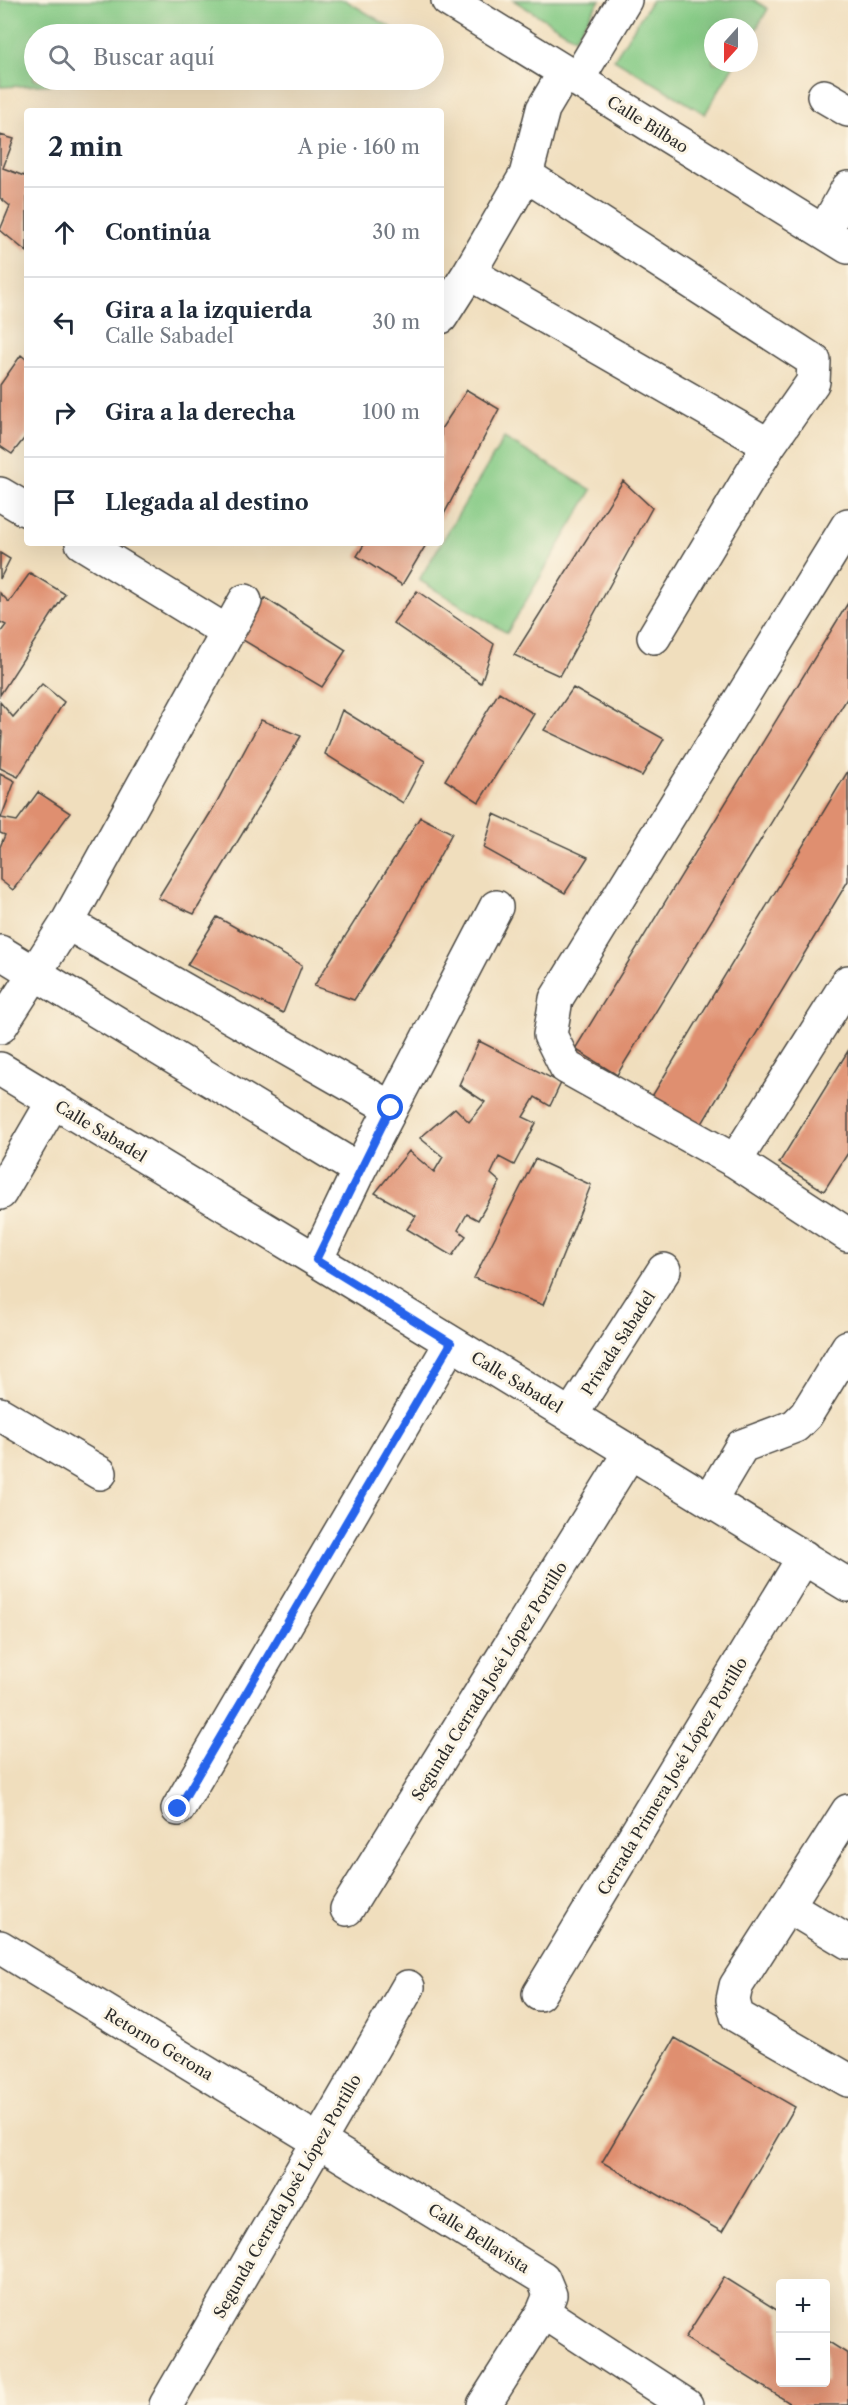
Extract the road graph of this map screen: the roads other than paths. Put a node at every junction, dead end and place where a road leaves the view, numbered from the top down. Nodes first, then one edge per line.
1 (448, 0) edge
2 (625, 0) edge
3 (571, 76) junction
4 (526, 176) junction
5 (848, 188) edge
6 (836, 239) edge
7 (469, 273) junction
8 (444, 311) edge
9 (769, 445) junction
10 (0, 494) edge
11 (24, 508) edge
12 (848, 525) edge
13 (87, 546) edge
14 (245, 601) dead end
15 (227, 632) junction
16 (654, 637) dead end
17 (496, 907) dead end
18 (68, 923) junction
19 (0, 951) edge
20 (36, 974) junction
21 (848, 982) edge
22 (0, 1027) edge
23 (0, 1069) edge
24 (52, 1102) junction
25 (391, 1108) junction
26 (735, 1161) junction
27 (359, 1170) junction
28 (0, 1193) edge
29 (848, 1235) edge
30 (316, 1260) junction
31 (664, 1270) dead end
32 (451, 1343) junction
33 (848, 1347) edge
34 (0, 1414) edge
35 (572, 1415) junction
36 (630, 1452) junction
37 (100, 1473) dead end
38 (710, 1500) junction
39 (804, 1557) junction
40 (848, 1585) edge
41 (178, 1809) dead end
42 (848, 1811) edge
43 (788, 1906) junction
44 (347, 1909) dead end
45 (848, 1942) edge
46 (0, 1947) edge
47 (408, 1987) dead end
48 (540, 1994) dead end
49 (848, 2080) edge
50 (319, 2140) junction
51 (543, 2312) junction
52 (166, 2405) edge
53 (484, 2405) edge
54 (686, 2405) edge

1 - 3 street, Calle Bilbao
2 - 3 street
3 - 4 street
3 - 6 street, Calle Bilbao
4 - 7 street
4 - 9 street
5 - 6 street
7 - 8 street
7 - 9 street
9 - 16 street
10 - 11 street
12 - 26 street
13 - 15 street
14 - 15 street
15 - 18 street
17 - 25 street
18 - 20 street
18 - 25 street
19 - 20 street
20 - 22 street
20 - 27 street
21 - 26 street
23 - 24 street, Calle Sabadel
24 - 28 street
24 - 30 street, Calle Sabadel
25 - 27 street
26 - 29 street
27 - 30 street
30 - 32 street, Calle Sabadel
31 - 35 street, Privada Sabadel
32 - 35 street, Calle Sabadel
32 - 41 street
33 - 38 street
34 - 37 street
35 - 36 street, Calle Sabadel
36 - 38 street, Calle Sabadel
36 - 44 street, Segunda Cerrada José López Portillo
38 - 39 street, Calle Sabadel
39 - 40 street, Calle Sabadel
39 - 48 street, Cerrada Primera José López Portillo
42 - 43 street
43 - 45 street
43 - 49 street
46 - 50 street, Retorno Gerona
47 - 50 street, Segunda Cerrada José López Portillo
50 - 51 street, Calle Bellavista
50 - 52 street, Segunda Cerrada José López Portillo
51 - 53 street, Calle Bellavista
51 - 54 street

